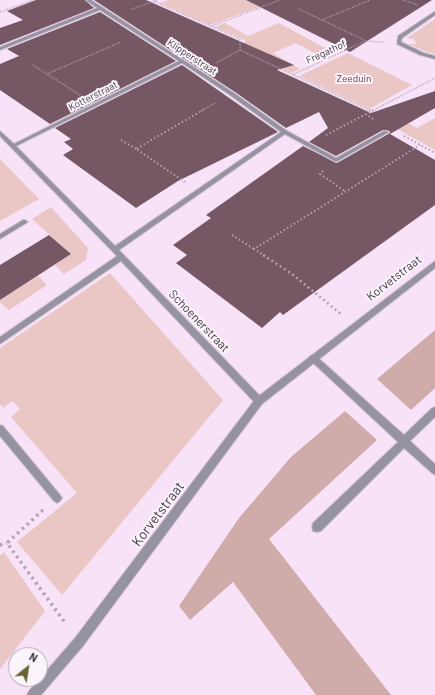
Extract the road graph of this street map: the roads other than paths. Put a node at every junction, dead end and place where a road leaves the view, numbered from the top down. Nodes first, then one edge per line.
1 (88, 0) edge
2 (100, 8) junction
3 (435, 13) edge
4 (0, 49) edge
5 (435, 58) edge
6 (181, 62) junction
7 (285, 132) junction
8 (386, 132) dead end
9 (1, 135) edge
10 (13, 146) junction
11 (26, 222) dead end
12 (0, 237) edge
13 (115, 250) junction
14 (121, 257) junction
15 (435, 264) edge
16 (0, 341) edge
17 (313, 358) junction
18 (259, 401) junction
19 (435, 412) edge
20 (0, 429) edge
21 (404, 441) junction
22 (435, 470) edge
23 (57, 498) road end
24 (317, 527) dead end
25 (33, 695) edge

1 - 2 street, Klipperstraat
2 - 4 street
2 - 6 street, Klipperstraat
3 - 5 street
6 - 7 street, Klipperstraat
6 - 10 street, Kotterstraat
7 - 8 street, Klipperstraat
7 - 13 street
9 - 10 street, Schoenerstraat
10 - 13 street, Schoenerstraat
11 - 12 street
13 - 14 street, Schoenerstraat
14 - 16 street
14 - 18 street, Schoenerstraat
15 - 17 street, Korvetstraat
17 - 18 street, Korvetstraat
17 - 21 street
18 - 25 street, Korvetstraat
19 - 21 street
20 - 23 street
21 - 22 street
21 - 24 street

